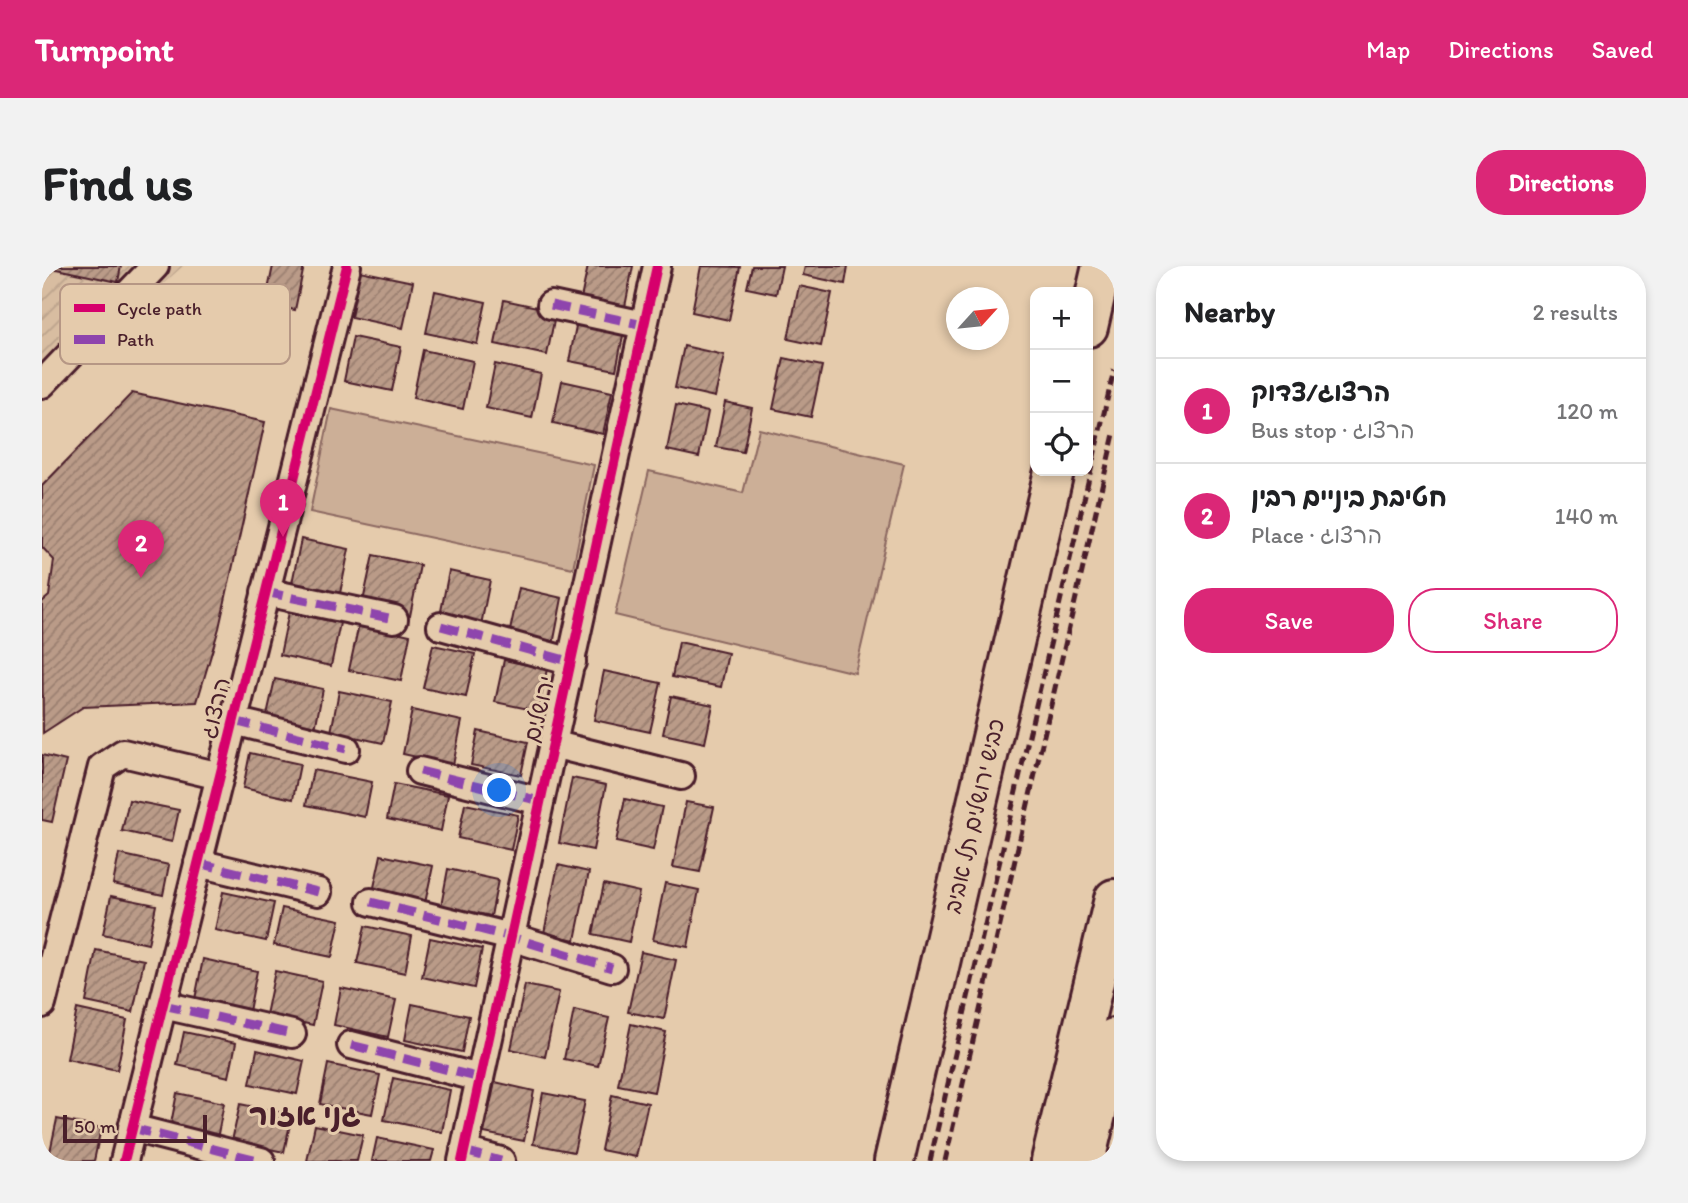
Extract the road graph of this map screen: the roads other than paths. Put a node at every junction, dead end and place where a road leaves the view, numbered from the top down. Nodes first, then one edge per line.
1 (155, 266) edge
2 (347, 266) edge
3 (657, 266) edge
4 (1102, 266) edge
5 (138, 284) edge
6 (551, 305) dead end
7 (1093, 305) edge
8 (644, 325) junction
9 (61, 364) edge
10 (42, 384) edge
11 (1053, 476) edge
12 (265, 592) junction
13 (394, 619) dead end
14 (441, 626) dead end
15 (572, 662) junction
16 (234, 721) junction
17 (552, 744) junction
18 (346, 749) dead end
19 (420, 771) dead end
20 (220, 776) junction
21 (681, 776) dead end
22 (540, 800) junction
23 (198, 863) junction
24 (318, 892) dead end
25 (1114, 899) edge
26 (371, 902) dead end
27 (511, 937) junction
28 (612, 968) dead end
29 (42, 1004) edge
30 (163, 1005) junction
31 (292, 1034) dead end
32 (1114, 1038) edge
33 (351, 1045) dead end
34 (480, 1078) junction
35 (132, 1128) junction
36 (463, 1156) edge
37 (124, 1161) edge
38 (261, 1161) edge
39 (501, 1161) edge
40 (894, 1161) edge
41 (1051, 1161) edge
42 (1085, 1161) edge

1 - 5 street
2 - 12 street, הרצוג
3 - 8 street, ירושלים
4 - 7 highway
6 - 8 street
8 - 15 street, ירושלים
9 - 10 street
11 - 40 highway, כביש ירושלים תל אביב
12 - 13 street
12 - 16 street, הרצוג
14 - 15 street, ירושלים
15 - 17 street, ירושלים
16 - 18 street, הרצוג
16 - 20 street, הרצוג
17 - 21 street
17 - 22 street, ירושלים
19 - 22 street
20 - 23 street, הרצוג
20 - 29 street
22 - 27 street, ירושלים
23 - 24 street
23 - 30 street, הרצוג
25 - 41 highway
26 - 27 street
27 - 28 street
27 - 34 street, ירושלים
30 - 31 street
30 - 35 street, הרצוג
32 - 42 highway
33 - 34 street
34 - 36 street, ירושלים
35 - 37 street, הרצוג
35 - 38 street
36 - 39 street, ירושלים

